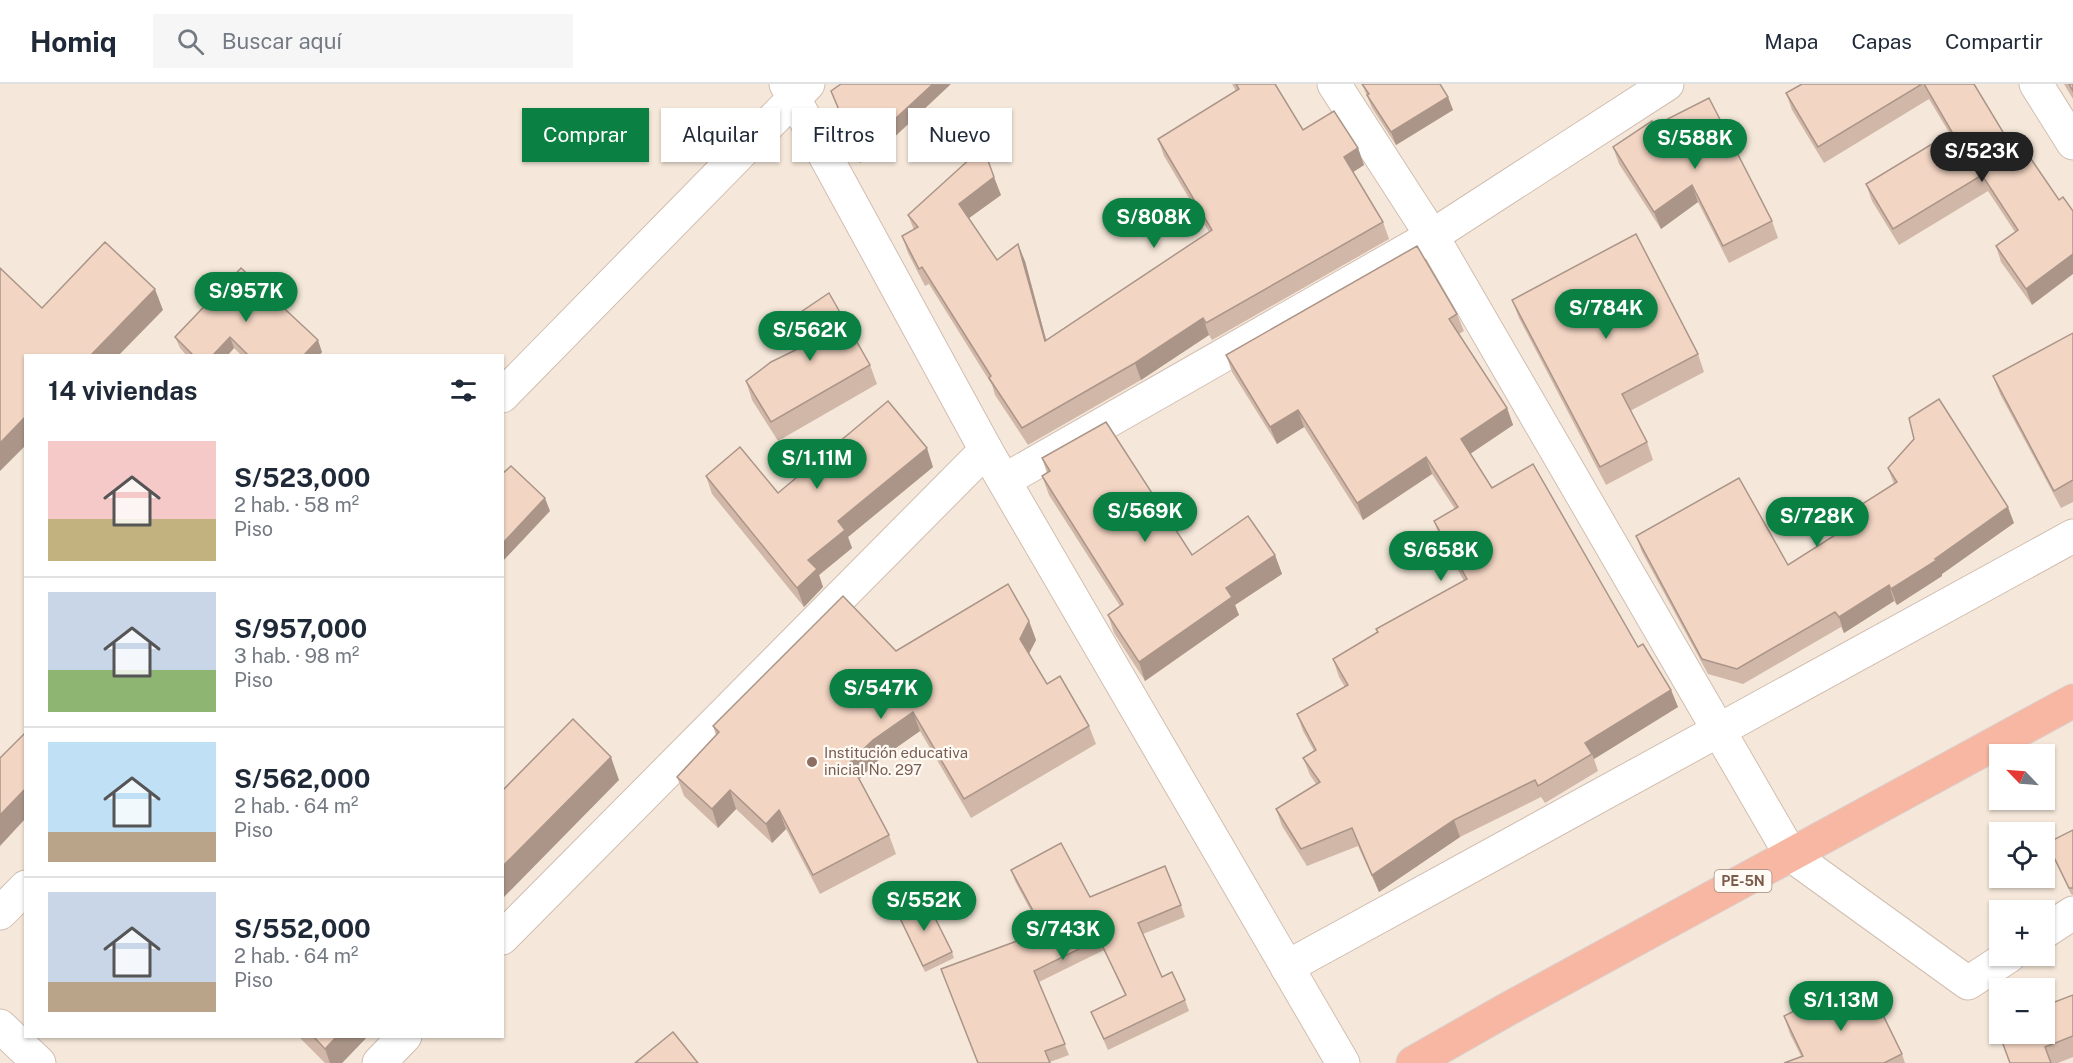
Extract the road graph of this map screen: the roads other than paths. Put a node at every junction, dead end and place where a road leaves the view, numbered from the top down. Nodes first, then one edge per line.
1 (1334, 84) edge
2 (1667, 84) edge
3 (2036, 84) edge
4 (796, 88) edge
5 (2073, 143) edge
6 (1432, 236) junction
7 (504, 394) edge
8 (986, 450) junction
9 (1005, 480) junction
10 (2073, 536) edge
11 (2073, 701) edge
12 (1719, 732) junction
13 (1791, 855) junction
14 (24, 889) edge
15 (0, 913) edge
16 (2073, 913) edge
17 (2055, 925) edge
18 (504, 936) edge
19 (1994, 966) edge
20 (1287, 968) junction
21 (0, 1026) edge
22 (403, 1038) edge
23 (39, 1063) edge
24 (379, 1063) edge
25 (1343, 1063) edge
26 (1413, 1063) edge

1 - 6 street
2 - 6 street
3 - 5 street
4 - 7 street
4 - 8 street
6 - 9 street
6 - 12 street
8 - 9 street
8 - 18 street
9 - 20 street
10 - 12 street
11 - 13 highway, PE-5N
12 - 13 street
12 - 20 street
13 - 19 street
13 - 26 highway, PE-5N
14 - 15 street
16 - 17 street
20 - 25 street
21 - 23 street
22 - 24 street

